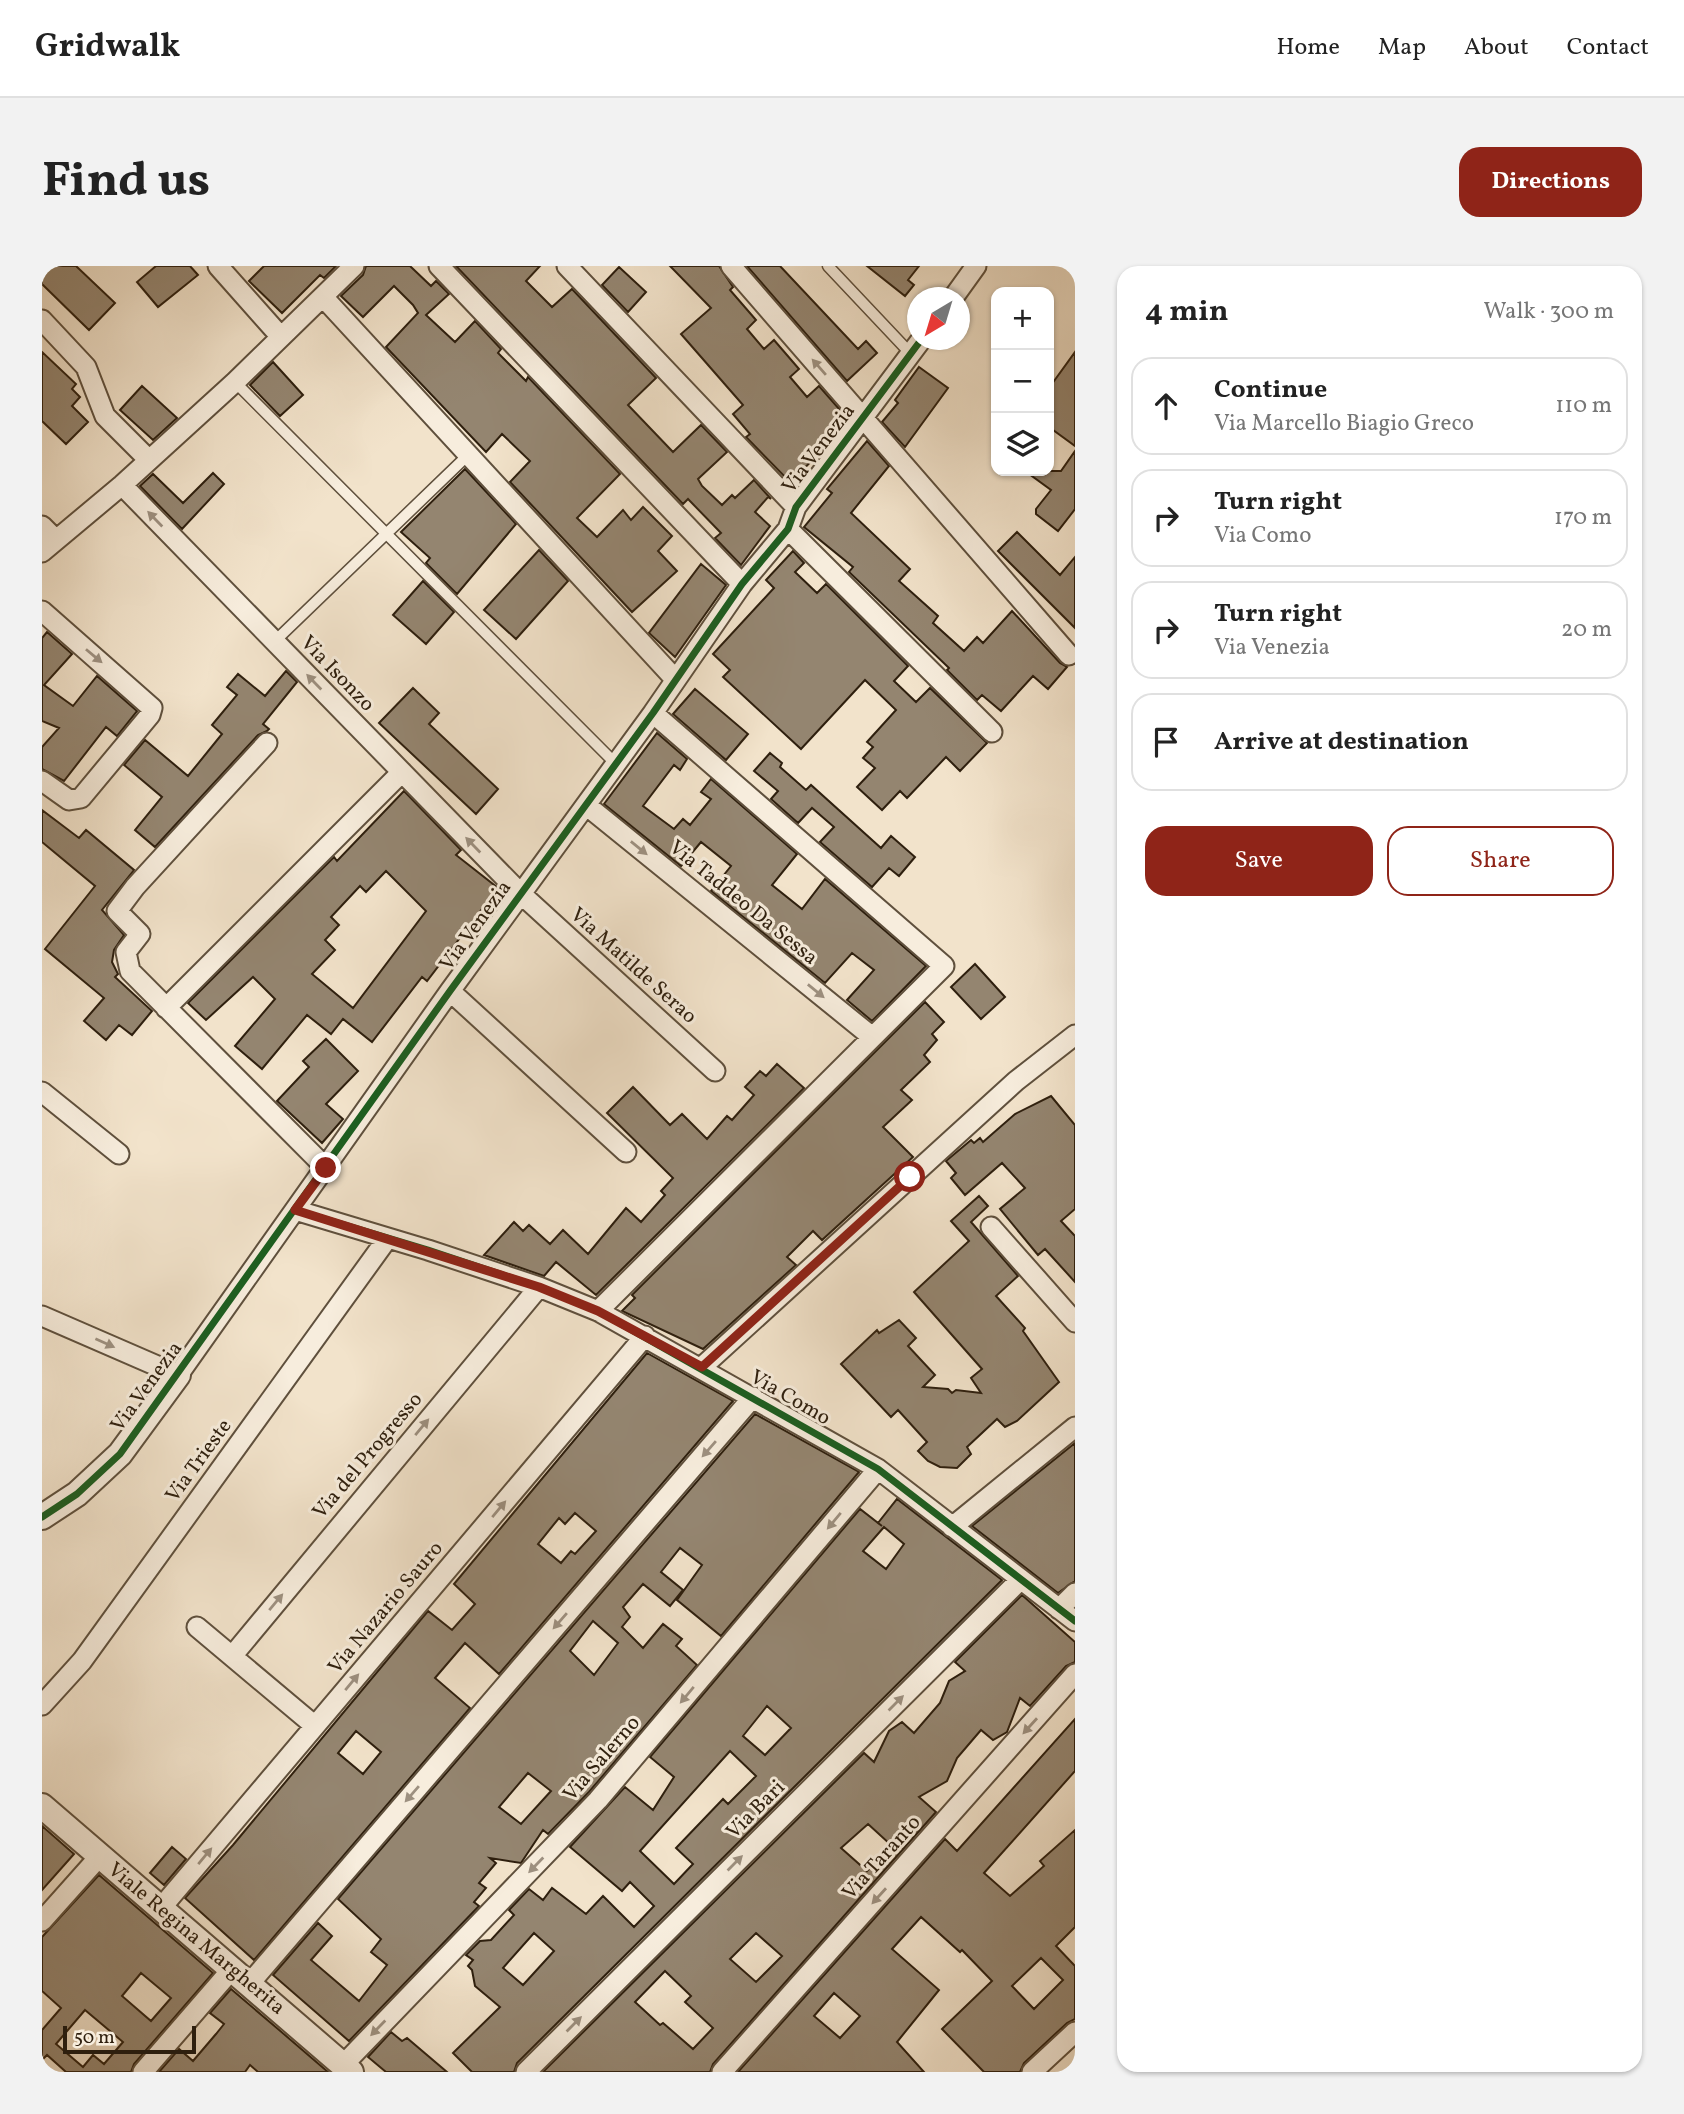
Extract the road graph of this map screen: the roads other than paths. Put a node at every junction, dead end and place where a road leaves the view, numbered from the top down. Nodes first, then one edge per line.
1 (218, 266) edge
2 (354, 266) edge
3 (439, 266) edge
4 (567, 266) edge
5 (731, 266) edge
6 (828, 266) edge
7 (976, 266) edge
8 (961, 287) edge
9 (324, 298) junction
10 (42, 320) edge
11 (281, 337) junction
12 (907, 339) edge
13 (914, 350) edge
14 (235, 382) junction
15 (864, 418) junction
16 (468, 455) junction
17 (149, 460) junction
18 (122, 485) junction
19 (796, 508) junction
20 (788, 529) junction
21 (386, 534) junction
22 (46, 539) edge
23 (742, 584) junction
24 (42, 611) edge
25 (274, 642) junction
26 (1069, 655) dead end
27 (675, 679) junction
28 (653, 713) junction
29 (992, 733) dead end
30 (267, 743) dead end
31 (615, 763) junction
32 (402, 772) junction
33 (42, 781) edge
34 (586, 805) junction
35 (520, 893) junction
36 (450, 991) junction
37 (166, 1008) junction
38 (1075, 1035) edge
39 (871, 1036) junction
40 (715, 1071) dead end
41 (42, 1092) edge
42 (626, 1152) dead end
43 (118, 1154) dead end
44 (326, 1168) junction
45 (295, 1210) junction
46 (991, 1227) dead end
47 (387, 1239) junction
48 (539, 1287) junction
49 (598, 1311) junction
50 (42, 1316) edge
51 (1075, 1322) edge
52 (645, 1336) junction
53 (702, 1367) junction
54 (178, 1375) junction
55 (753, 1397) junction
56 (1075, 1427) edge
57 (878, 1469) junction
58 (42, 1517) edge
59 (952, 1527) junction
60 (1019, 1581) junction
61 (1075, 1593) edge
62 (1067, 1615) edge
63 (197, 1627) dead end
64 (233, 1655) junction
65 (1075, 1674) edge
66 (42, 1705) edge
67 (315, 1726) junction
68 (42, 1806) edge
69 (99, 1857) junction
70 (161, 1908) junction
71 (42, 1921) edge
72 (241, 1975) junction
73 (1075, 2032) edge
74 (347, 2068) edge
75 (143, 2072) edge
76 (526, 2072) edge
77 (722, 2072) edge
78 (1032, 2072) edge

1 - 11 street
2 - 9 street
3 - 23 street
4 - 19 street
15 -> 5 street
6 - 12 lane
7 - 8 street
9 - 11 street
9 - 16 street
10 - 17 street
11 - 14 street
13 - 15 street, Via Venezia
14 - 17 street
14 - 21 lane
15 - 19 street, Via Venezia
15 - 26 street
16 - 21 lane
16 - 27 street
17 - 18 street
18 - 22 street
25 -> 18 street, Via Isonzo
19 - 20 street, Via Venezia
20 - 23 street, Via Venezia
20 - 29 street
21 - 25 lane
21 - 31 lane
23 - 27 street, Via Venezia
24 -> 33 street
32 -> 25 street, Via Isonzo
27 - 28 street, Via Venezia
28 - 31 street, Via Venezia
28 - 39 street
30 - 37 street
31 - 34 street, Via Venezia
35 -> 32 street, Via Isonzo
32 - 37 street
34 - 35 street, Via Venezia
34 -> 39 street, Via Taddeo Da Sessa
35 - 36 street, Via Venezia
35 - 40 street, Via Matilde Serao
36 - 42 street
36 - 44 street, Via Venezia
37 - 44 street
38 - 53 street
39 - 49 street
41 - 43 street
44 - 45 street, Via Venezia
45 - 47 street, Via Como
45 - 54 street, Via Venezia
46 - 51 street
47 - 48 street, Via Como
47 - 66 street, Via Trieste
48 - 49 street, Via Como
64 -> 48 street, Via del Progresso
49 - 52 street, Via Como
50 -> 54 street
52 - 53 street, Via Como
67 -> 52 street, Via Nazario Sauro
53 - 55 street, Via Como
54 - 58 street, Via Venezia
55 - 57 street, Via Como
55 -> 72 street
56 - 59 street
57 - 59 street, Via Como
57 -> 74 street, Via Salerno
59 - 60 street, Via Como
60 - 62 street, Via Como
76 -> 60 street, Via Bari
61 - 62 street
63 - 64 street
64 - 67 street
65 -> 77 street, Via Taranto
70 -> 67 street, Via Nazario Sauro
68 - 69 street, Viale Regina Margherita
69 - 70 street, Viale Regina Margherita
69 - 71 street
70 - 72 street, Viale Regina Margherita
72 - 74 street, Viale Regina Margherita
72 - 75 street
73 - 78 street

